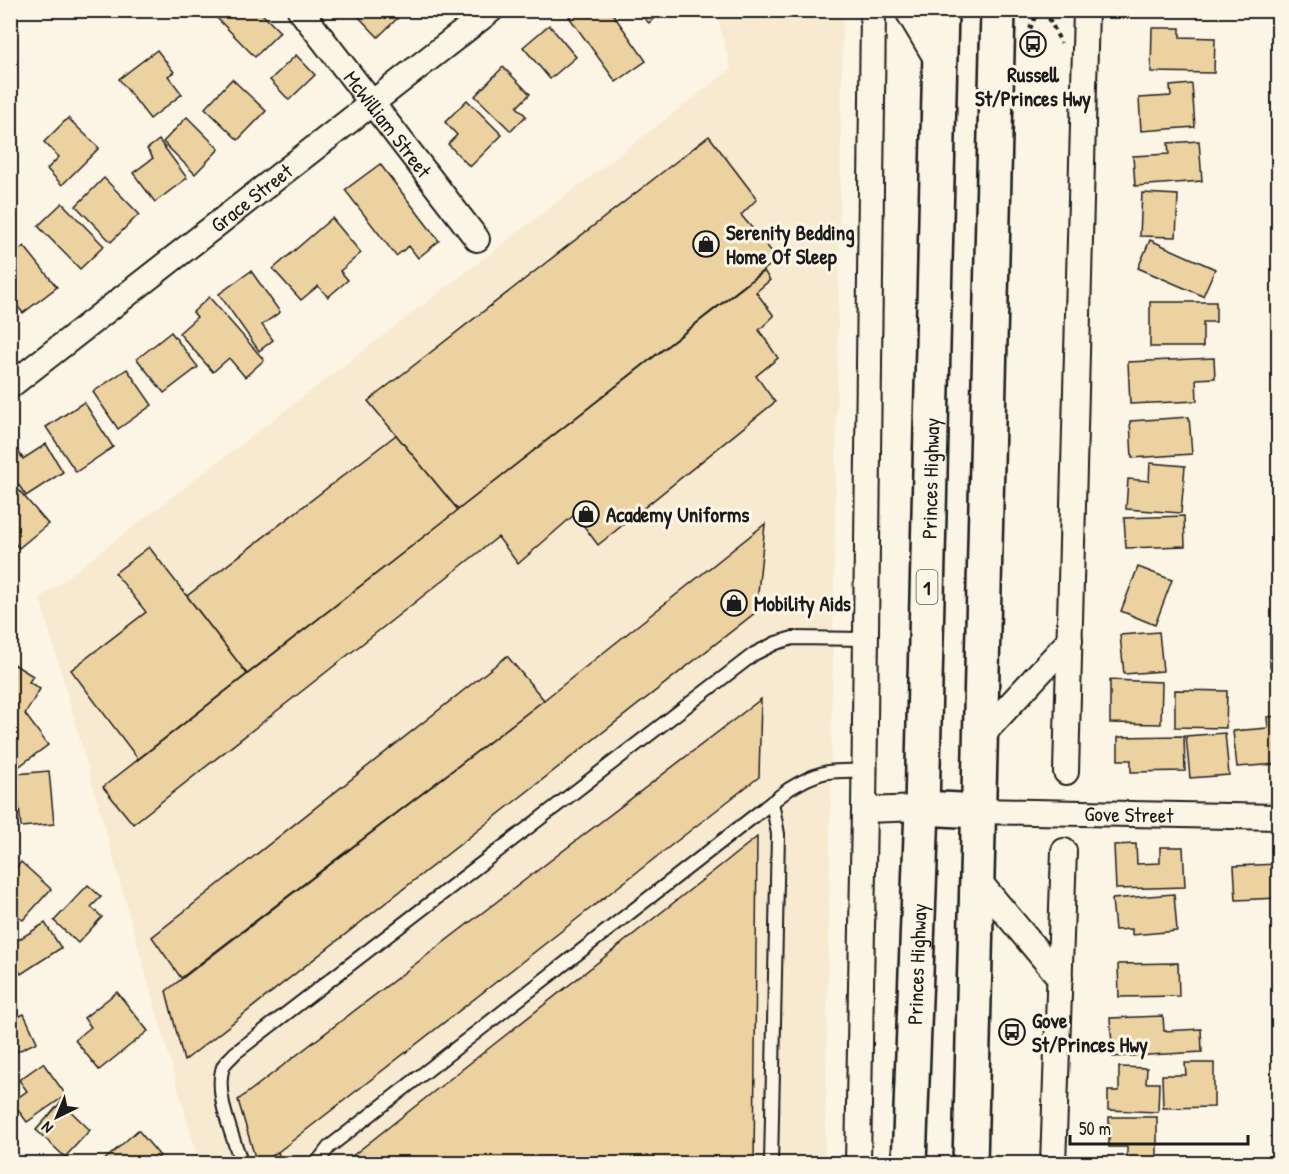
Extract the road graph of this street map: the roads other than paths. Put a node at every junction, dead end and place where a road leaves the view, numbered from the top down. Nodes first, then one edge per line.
1 (300, 10) edge
2 (491, 10) edge
3 (873, 10) edge
4 (907, 10) edge
5 (941, 10) edge
6 (998, 10) edge
7 (1086, 10) edge
8 (940, 65) junction
9 (373, 104) junction
10 (477, 238) dead end
11 (10, 386) edge
12 (866, 639) junction
13 (1070, 640) junction
14 (981, 736) junction
15 (865, 771) junction
16 (1066, 772) dead end
17 (772, 802) junction
18 (922, 808) junction
19 (864, 810) junction
20 (979, 811) junction
21 (1278, 817) edge
22 (1064, 851) dead end
23 (977, 879) junction
24 (1060, 978) junction
25 (241, 1162) edge
26 (316, 1164) edge
27 (771, 1164) edge
28 (858, 1164) edge
29 (909, 1164) edge
30 (969, 1164) edge
31 (1053, 1164) edge

1 - 9 street, McWilliam Street
2 - 9 street, Grace Street
3 - 12 street
4 - 8 street
5 - 8 highway, Princes Highway / 1
6 - 14 highway
7 - 13 street
8 - 18 highway, Princes Highway / 1
9 - 10 street, McWilliam Street
9 - 11 street, Grace Street
12 - 15 street
12 - 25 lane
13 - 14 street
13 - 16 street
14 - 20 highway
15 - 17 lane
15 - 19 street
17 - 26 lane
17 - 27 lane
18 - 19 street
18 - 20 highway
18 - 29 highway, Princes Highway / 1
19 - 28 street
20 - 21 street, Gove Street
20 - 23 highway
22 - 24 street
23 - 24 street
23 - 30 highway
24 - 31 street

